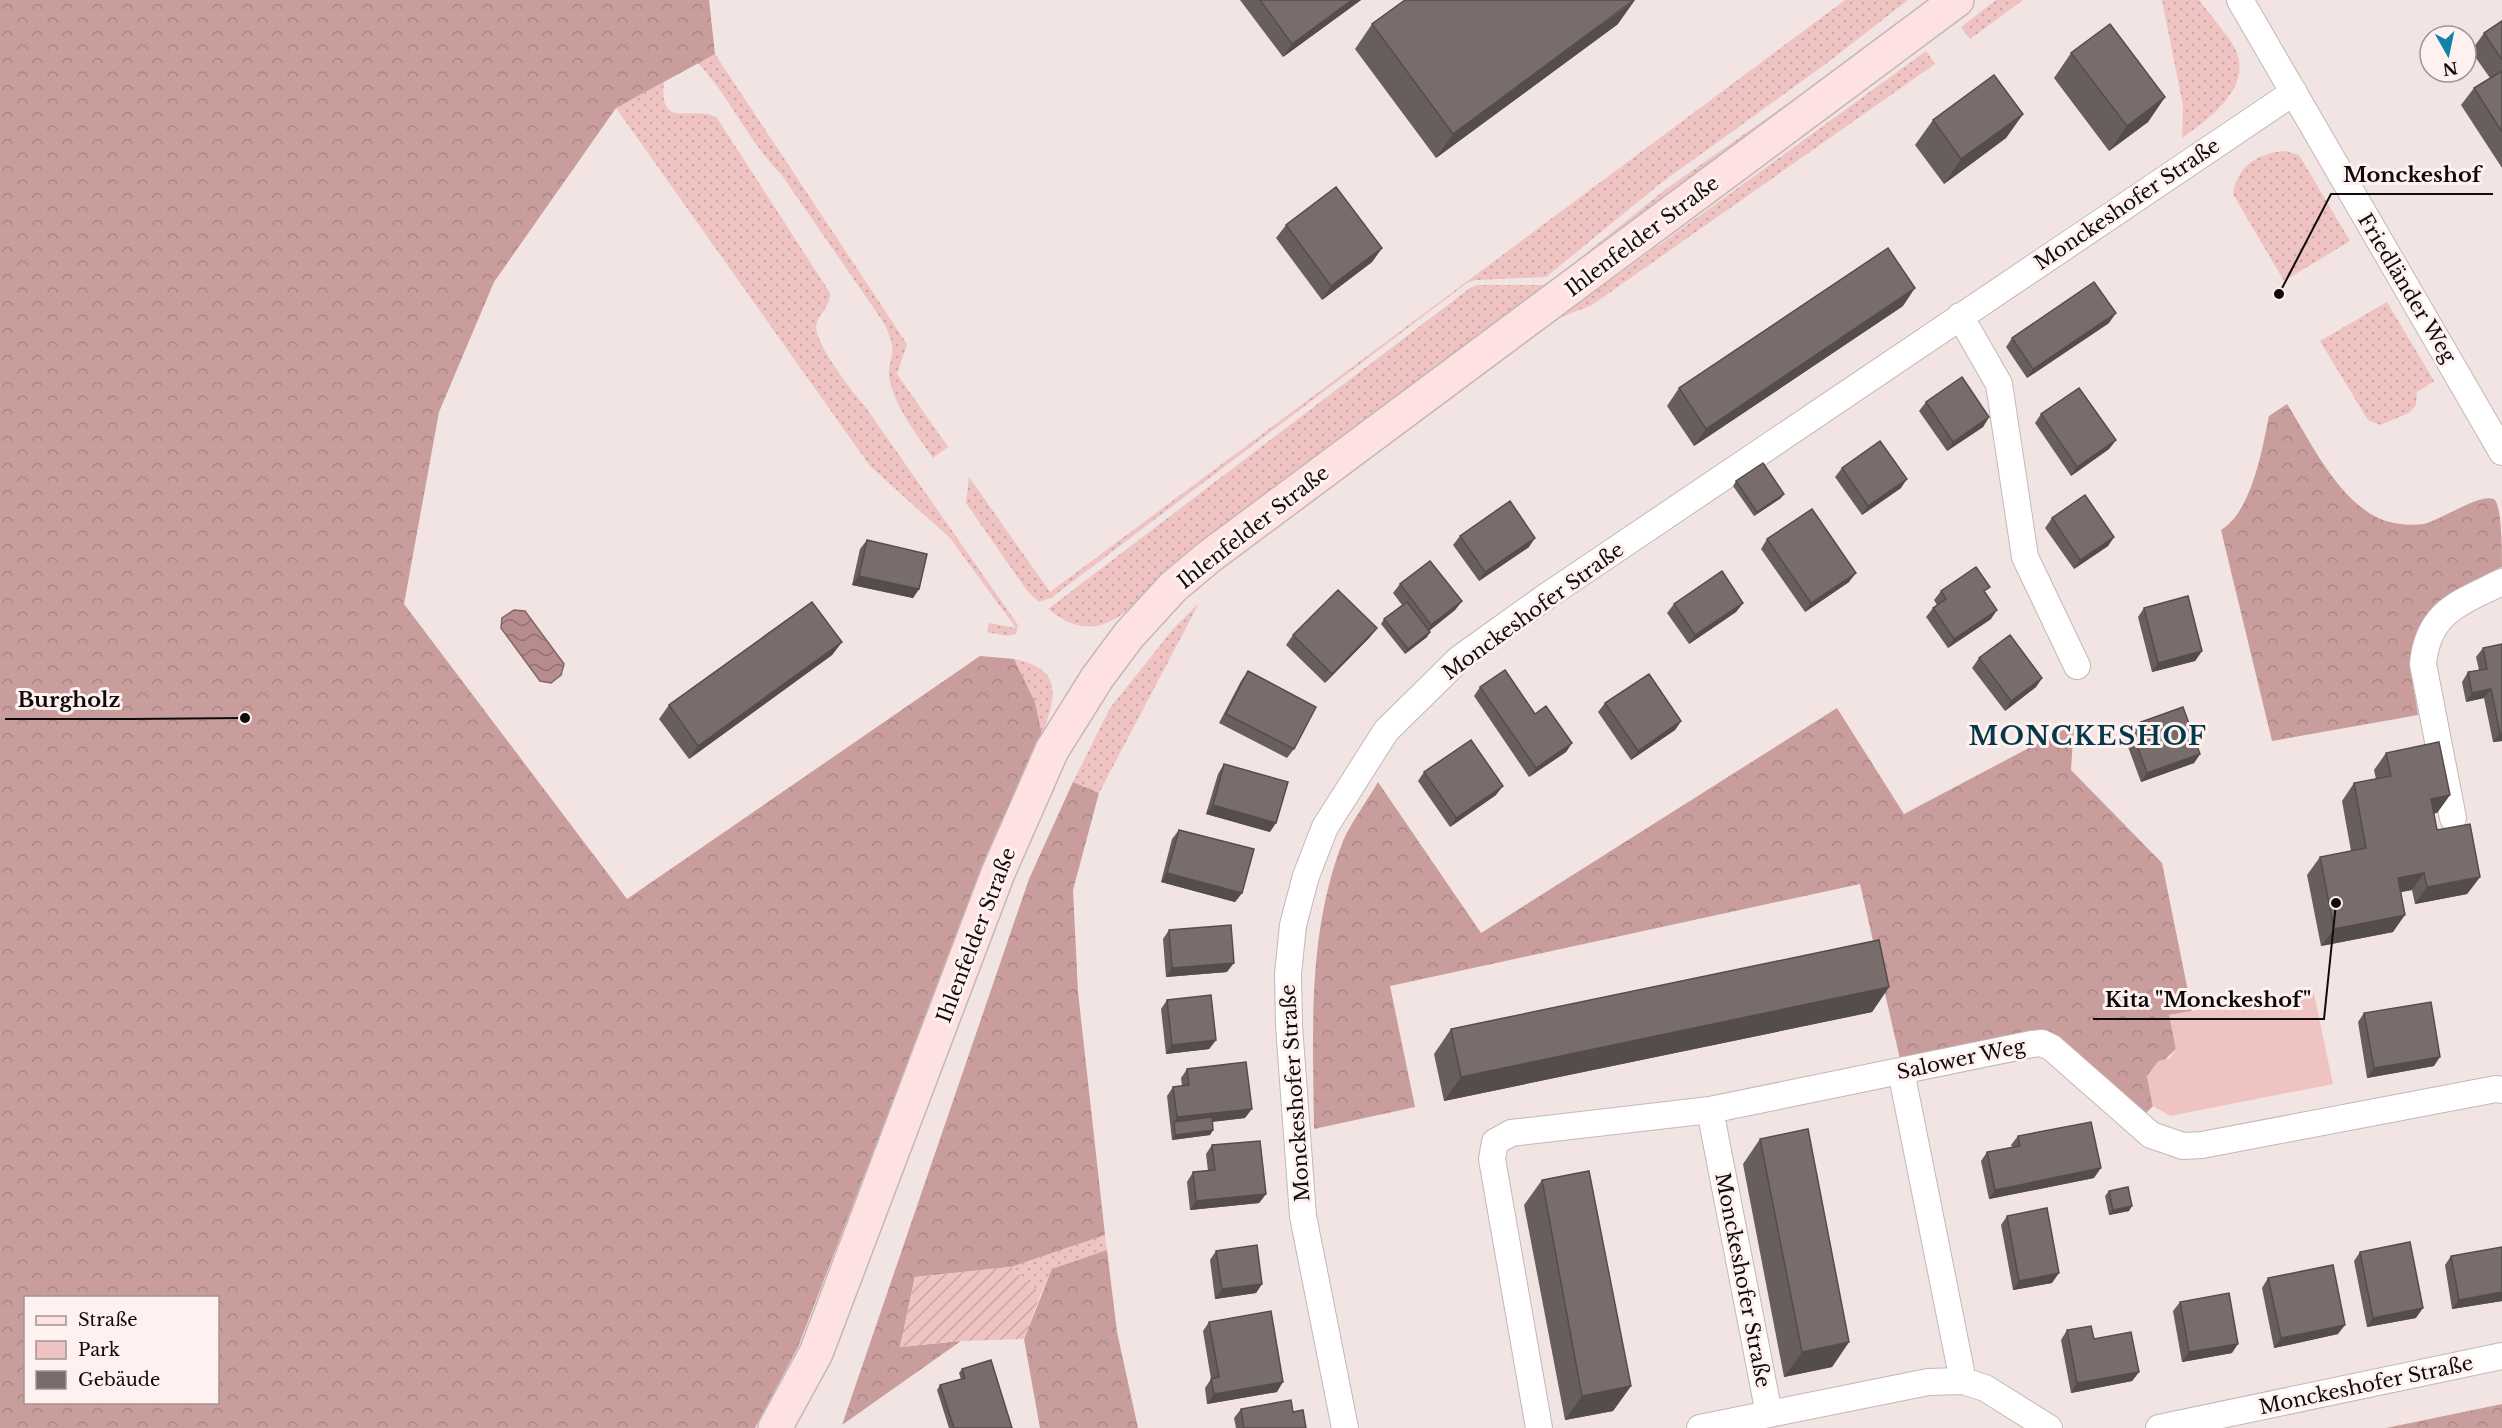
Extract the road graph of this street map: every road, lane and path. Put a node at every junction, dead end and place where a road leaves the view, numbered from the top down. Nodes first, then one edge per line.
1 (1957, 0) edge
2 (2240, 0) edge
3 (2294, 92) junction
4 (1960, 316) junction
5 (2502, 452) edge
6 (2502, 582) edge
7 (2077, 666) dead end
8 (2453, 818) dead end
9 (1901, 1071) junction
10 (2502, 1090) edge
11 (1710, 1110) junction
12 (2502, 1356) edge
13 (1963, 1381) junction
14 (1770, 1414) junction
15 (775, 1428) edge
16 (1345, 1428) edge
17 (1539, 1428) edge
18 (1700, 1428) edge
19 (2049, 1428) edge
20 (2160, 1428) edge

1 - 15 main road, Ihlenfelder Straße
2 - 3 street, Friedländer Weg
3 - 4 street, Monckeshofer Straße
3 - 5 street, Friedländer Weg
4 - 7 street
4 - 16 street, Monckeshofer Straße
6 - 8 street
9 - 10 street, Salower Weg
9 - 11 street, Salower Weg
9 - 13 street
11 - 14 street, Monckeshofer Straße
11 - 17 street, Salower Weg
12 - 20 street, Monckeshofer Straße
13 - 14 street, Monckeshofer Straße
13 - 19 street, Monckeshofer Straße
14 - 18 street, Monckeshofer Straße

